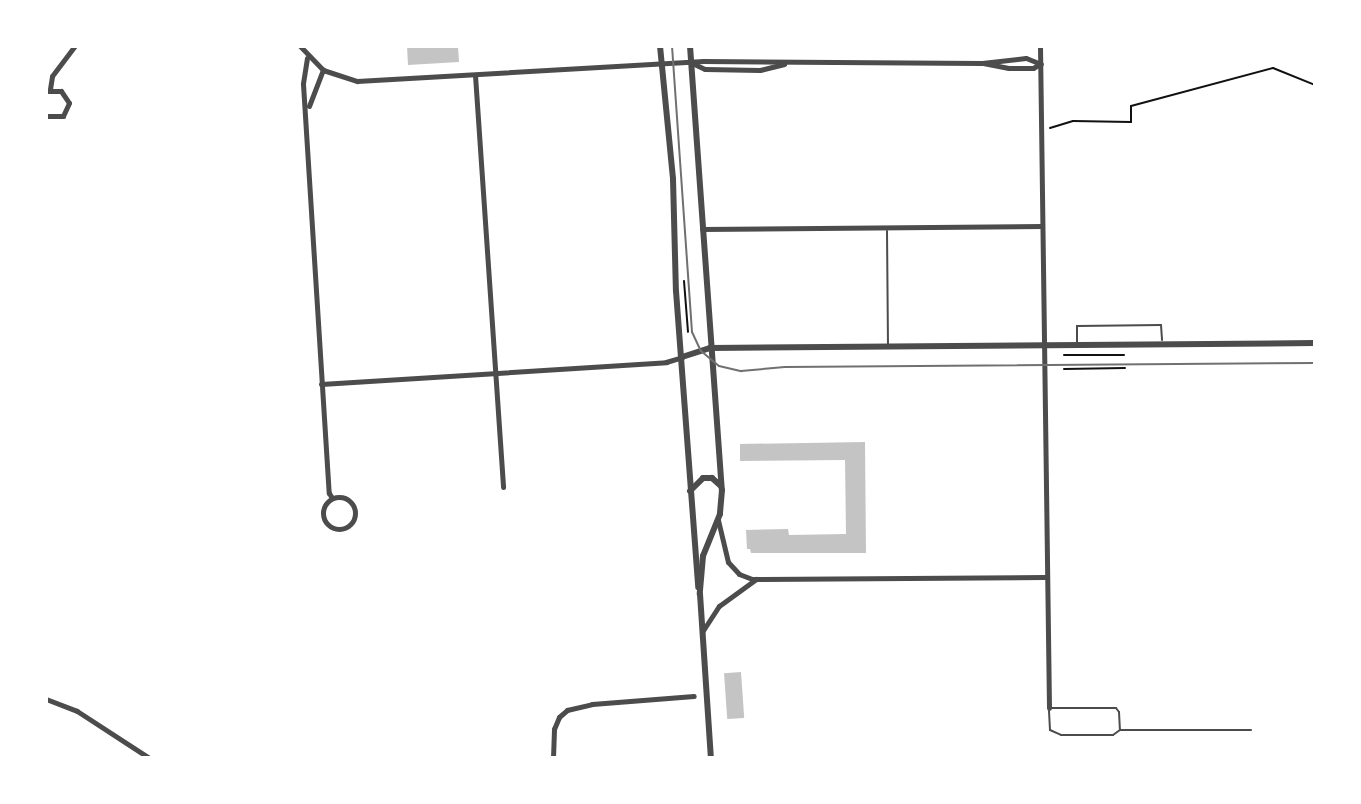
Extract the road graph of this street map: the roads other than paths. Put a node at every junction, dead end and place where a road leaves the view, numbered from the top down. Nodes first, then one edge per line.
1 (75, 46) edge
2 (300, 46) edge
3 (660, 46) edge
4 (690, 46) edge
5 (1040, 46) edge
6 (307, 57) junction
7 (691, 62) junction
8 (982, 63) junction
9 (661, 64) junction
10 (1041, 64) junction
11 (323, 70) junction
12 (475, 75) junction
13 (48, 90) edge
14 (307, 111) junction
15 (46, 116) edge
16 (1042, 226) junction
17 (887, 227) junction
18 (702, 229) junction
19 (1315, 343) edge
20 (1161, 344) junction
21 (1043, 345) junction
22 (1077, 345) junction
23 (888, 346) junction
24 (710, 348) junction
25 (682, 357) junction
26 (495, 372) junction
27 (321, 384) junction
28 (503, 487) dead end
29 (722, 490) junction
30 (690, 496) junction
31 (332, 498) junction
32 (718, 520) junction
33 (1045, 577) junction
34 (756, 579) junction
35 (700, 594) junction
36 (701, 633) junction
37 (694, 696) dead end
38 (46, 699) edge
39 (1049, 708) junction
40 (1120, 730) junction
41 (1251, 730) dead end
42 (149, 758) edge
43 (553, 758) edge
44 (711, 758) edge

1 - 13 street
2 - 6 street
3 - 9 street
4 - 7 street
5 - 10 street
6 - 11 street
6 - 14 street
7 - 8 street
7 - 9 street
7 - 18 street
8 - 10 street
8 - 10 street
9 - 12 street
9 - 25 street
10 - 16 street
11 - 12 street
11 - 14 street
12 - 26 street
13 - 15 street
14 - 27 street
16 - 17 street
16 - 21 street
17 - 18 street
17 - 23 lane
18 - 24 street
19 - 20 street
20 - 22 street
20 - 22 lane
21 - 22 street
21 - 23 street
21 - 33 street
23 - 24 street
24 - 25 street
24 - 29 street
25 - 26 street
25 - 30 street
26 - 27 street
26 - 28 street
27 - 31 street
29 - 30 street
29 - 32 street
30 - 35 street
31 - 31 street
32 - 34 street
32 - 35 street
33 - 34 street
33 - 39 street
34 - 36 street
35 - 36 street
36 - 44 street
37 - 43 street
38 - 42 street
39 - 40 lane
39 - 40 lane
40 - 41 lane

